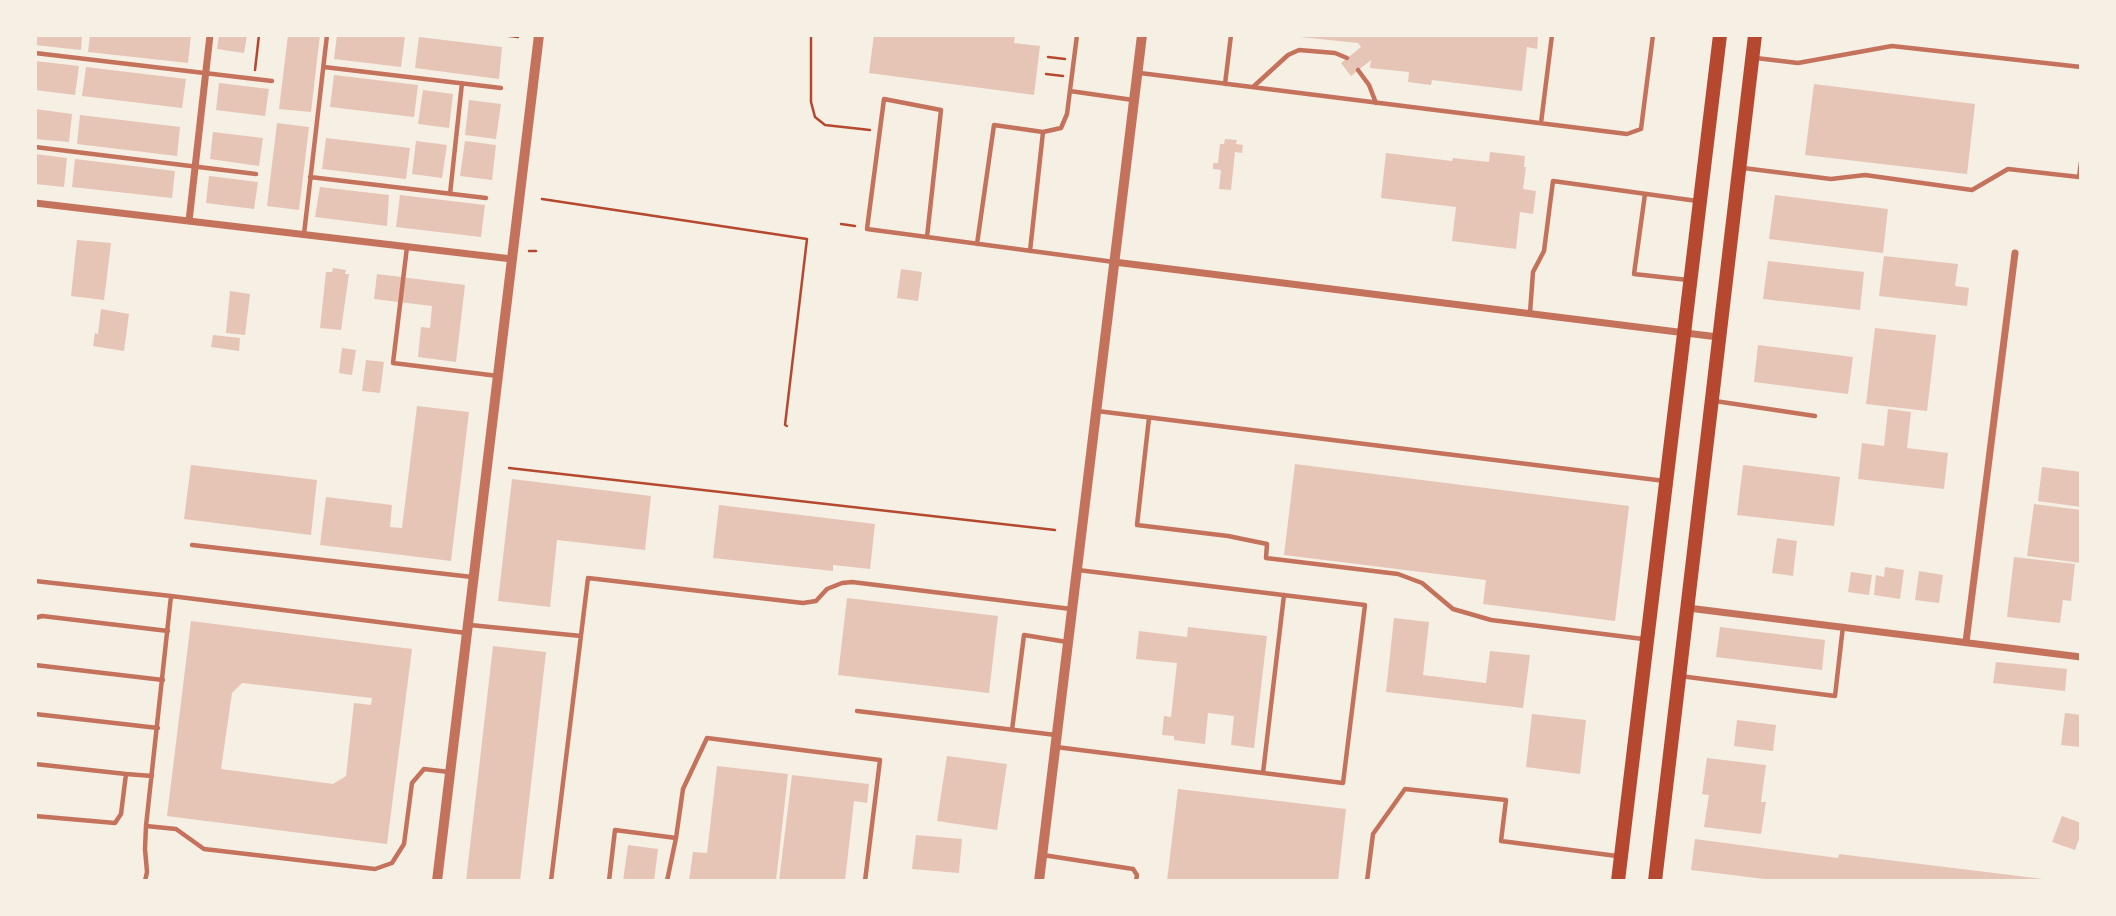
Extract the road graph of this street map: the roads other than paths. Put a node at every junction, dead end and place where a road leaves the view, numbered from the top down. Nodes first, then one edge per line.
1 (211, 35) edge
2 (327, 35) edge
3 (539, 35) edge
4 (1077, 35) edge
5 (1142, 35) edge
6 (1231, 35) edge
7 (1552, 35) edge
8 (1653, 35) edge
9 (1720, 35) edge
10 (1755, 35) edge
11 (35, 53) edge
12 (1752, 57) junction
13 (1348, 58) dead end
14 (324, 67) junction
15 (2081, 67) edge
16 (1358, 70) dead end
17 (1137, 72) junction
18 (206, 73) junction
19 (272, 81) dead end
20 (462, 83) junction
21 (1225, 84) junction
22 (1253, 87) junction
23 (501, 88) dead end
24 (1070, 91) junction
25 (1134, 100) junction
26 (1376, 103) junction
27 (1541, 123) junction
28 (1043, 132) junction
29 (35, 148) edge
30 (2081, 162) edge
31 (195, 167) junction
32 (1739, 167) junction
33 (256, 174) dead end
34 (310, 177) junction
35 (2080, 177) edge
36 (450, 194) junction
37 (1645, 194) junction
38 (486, 198) dead end
39 (1701, 201) junction
40 (35, 203) edge
41 (189, 222) junction
42 (304, 235) junction
43 (927, 237) junction
44 (977, 244) junction
45 (407, 247) junction
46 (1030, 251) junction
47 (2015, 253) dead end
48 (512, 260) junction
49 (1114, 262) junction
50 (1691, 281) junction
51 (1530, 313) junction
52 (1686, 332) junction
53 (1718, 337) junction
54 (498, 376) junction
55 (1711, 400) junction
56 (1096, 411) junction
57 (1815, 416) dead end
58 (1149, 418) junction
59 (1667, 481) junction
60 (192, 545) dead end
61 (1077, 569) junction
62 (473, 578) junction
63 (35, 581) edge
64 (1284, 595) junction
65 (172, 596) junction
66 (1688, 608) junction
67 (1072, 610) junction
68 (35, 618) edge
69 (1843, 626) junction
70 (467, 629) junction
71 (168, 631) junction
72 (581, 636) junction
73 (1646, 639) junction
74 (1068, 642) junction
75 (1966, 642) junction
76 (2081, 657) edge
77 (35, 666) edge
78 (1679, 676) junction
79 (163, 680) junction
80 (857, 710) dead end
81 (35, 714) edge
82 (158, 728) junction
83 (1012, 730) junction
84 (1056, 741) junction
85 (35, 764) edge
86 (449, 772) junction
87 (1263, 773) junction
88 (126, 774) junction
89 (152, 776) junction
90 (35, 816) edge
91 (146, 825) junction
92 (676, 838) junction
93 (1042, 855) junction
94 (1621, 857) junction
95 (145, 881) edge
96 (436, 881) edge
97 (551, 881) edge
98 (609, 881) edge
99 (667, 881) edge
100 (864, 881) edge
101 (1039, 881) edge
102 (1136, 881) edge
103 (1367, 881) edge
104 (1618, 881) edge
105 (1655, 881) edge

1 - 18 street
2 - 14 lane
3 - 48 street
4 - 24 lane
5 - 17 street
6 - 21 lane
7 - 27 lane
8 - 27 lane
9 - 39 main road
10 - 12 main road
11 - 18 lane
12 - 15 lane
12 - 32 main road
13 - 22 lane
14 - 20 lane
14 - 34 lane
16 - 26 lane
17 - 21 lane
17 - 25 street
18 - 19 lane
18 - 31 street
20 - 23 lane
20 - 36 lane
21 - 22 lane
22 - 26 lane
24 - 25 lane
24 - 28 lane
25 - 49 street
26 - 27 lane
28 - 44 lane
28 - 46 lane
29 - 31 lane
30 - 35 lane
31 - 33 lane
31 - 41 street
32 - 35 lane
32 - 53 main road
34 - 36 lane
34 - 42 lane
36 - 38 lane
37 - 39 lane
37 - 50 lane
37 - 51 lane
39 - 50 main road
40 - 41 street
41 - 42 street
42 - 45 street
43 - 43 lane
43 - 44 lane
44 - 46 lane
45 - 48 street
45 - 54 lane
46 - 49 lane
47 - 75 street
48 - 54 street
49 - 51 street
49 - 56 street
50 - 52 main road
51 - 52 street
52 - 53 street
52 - 59 main road
53 - 55 main road
54 - 62 street
55 - 57 lane
55 - 66 main road
56 - 58 lane
56 - 61 street
58 - 59 lane
58 - 73 lane
59 - 73 main road
60 - 62 lane
61 - 64 lane
61 - 67 street
62 - 70 street
63 - 65 lane
64 - 87 lane
64 - 87 lane
65 - 70 lane
65 - 71 lane
66 - 69 street
66 - 78 main road
67 - 72 lane
67 - 74 street
68 - 71 lane
69 - 75 street
69 - 78 lane
70 - 72 lane
70 - 86 street
71 - 79 lane
72 - 97 lane
73 - 94 main road
74 - 83 lane
74 - 84 street
75 - 76 street
77 - 79 lane
78 - 105 main road
79 - 82 lane
80 - 83 lane
81 - 82 lane
82 - 89 lane
83 - 84 lane
84 - 87 lane
84 - 93 street
85 - 88 lane
86 - 91 lane
86 - 96 street
88 - 89 lane
88 - 90 lane
89 - 91 lane
91 - 95 lane
92 - 98 lane
92 - 99 lane
92 - 100 lane
93 - 101 street
93 - 102 lane
94 - 103 lane
94 - 104 main road

